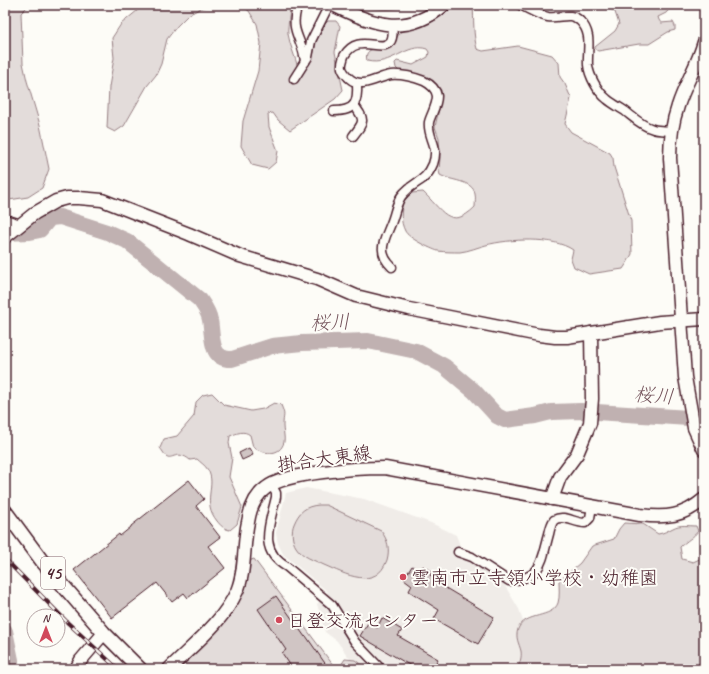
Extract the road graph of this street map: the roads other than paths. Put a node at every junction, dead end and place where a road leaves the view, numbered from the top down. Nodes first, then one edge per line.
1 (298, 5) edge
2 (329, 5) edge
3 (333, 5) edge
4 (444, 5) edge
5 (520, 5) edge
6 (393, 25) junction
7 (704, 42) edge
8 (305, 62) junction
9 (294, 79) dead end
10 (357, 83) junction
11 (354, 105) junction
12 (334, 111) dead end
13 (672, 131) junction
14 (353, 136) dead end
15 (5, 219) edge
16 (19, 226) junction
17 (5, 237) edge
18 (392, 267) dead end
19 (704, 319) edge
20 (681, 321) junction
21 (591, 333) junction
22 (704, 450) edge
23 (271, 484) junction
24 (552, 499) junction
25 (704, 499) edge
26 (592, 506) junction
27 (5, 511) edge
28 (458, 552) dead end
29 (104, 633) junction
30 (76, 669) edge
31 (140, 669) edge
32 (169, 669) edge
33 (380, 669) edge

1 - 8 street
2 - 8 street
3 - 6 street
4 - 6 street
5 - 13 street
6 - 10 street
7 - 13 street
8 - 9 street
10 - 11 street
10 - 18 street
11 - 12 street
11 - 14 street
13 - 20 street
15 - 16 street
16 - 17 street
16 - 21 street
19 - 20 street
20 - 21 street
20 - 22 street
21 - 24 street
23 - 24 street, 掛合大東線
23 - 32 street, 掛合大東線
23 - 33 street
24 - 26 street, 掛合大東線
25 - 26 street, 掛合大東線
26 - 28 street
27 - 29 main road, 45
29 - 30 street
29 - 31 main road, 45

